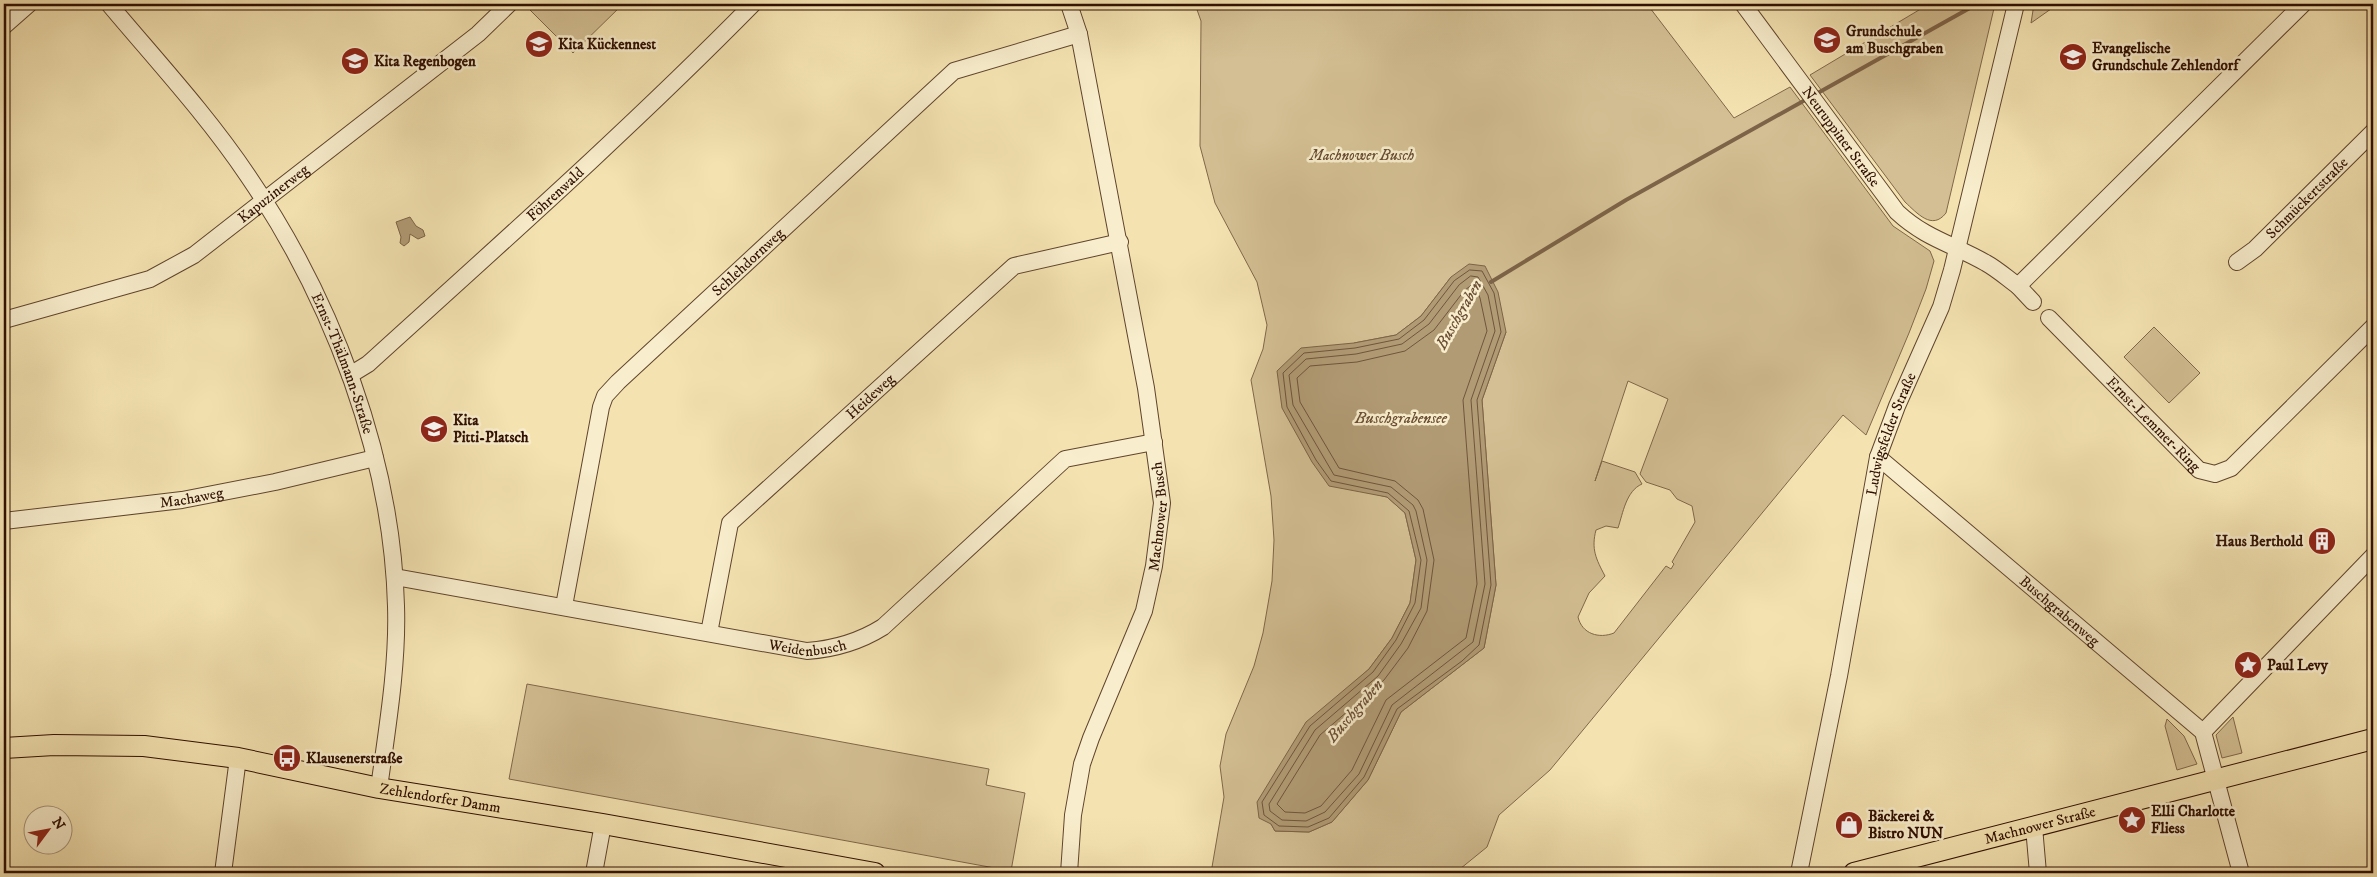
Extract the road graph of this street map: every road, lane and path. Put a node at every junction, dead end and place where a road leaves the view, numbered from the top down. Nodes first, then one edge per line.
1 (29, 4) edge
2 (109, 4) edge
3 (509, 4) edge
4 (753, 4) edge
5 (1069, 4) edge
6 (1743, 4) edge
7 (2016, 4) edge
8 (2303, 4) edge
9 (4, 26) edge
10 (1079, 34) junction
11 (2373, 132) edge
12 (265, 202) junction
13 (1120, 242) junction
14 (1958, 250) junction
15 (2238, 262) dead end
16 (2018, 286) junction
17 (2033, 302) dead end
18 (2049, 318) dead end
19 (4, 320) edge
20 (2373, 327) edge
21 (350, 375) junction
22 (1154, 442) junction
23 (1878, 457) junction
24 (375, 458) junction
25 (4, 521) edge
26 (2373, 556) edge
27 (395, 577) junction
28 (564, 606) junction
29 (709, 633) junction
30 (2203, 732) junction
31 (2373, 739) edge
32 (4, 748) edge
33 (238, 758) junction
34 (2216, 780) junction
35 (379, 788) junction
36 (603, 824) junction
37 (2034, 827) junction
38 (836, 870) edge
39 (223, 873) edge
40 (594, 873) edge
41 (875, 873) edge
42 (1069, 873) edge
43 (1799, 873) edge
44 (1854, 873) edge
45 (2038, 873) edge
46 (2242, 873) edge

1 - 9 street
2 - 12 street, Ernst-Thälmann-Straße
3 - 12 street, Kapuzinerweg
4 - 21 street, Föhrenwald
5 - 10 street, Machnower Busch
6 - 14 street, Neuruppiner Straße
7 - 14 street, Ludwigsfelder Straße
8 - 16 street
10 - 13 street, Machnower Busch
10 - 28 street, Schlehdornweg
11 - 15 street, Schmückertstraße
12 - 19 street, Kapuzinerweg
12 - 21 street, Ernst-Thälmann-Straße
13 - 22 street, Machnower Busch
13 - 29 street, Heideweg
14 - 16 street
14 - 23 street, Ludwigsfelder Straße
16 - 17 street
18 - 20 street, Ernst-Lemmer-Ring
21 - 24 street, Ernst-Thälmann-Straße
22 - 29 street, Weidenbusch
22 - 42 street, Machnower Busch
23 - 30 street, Buschgrabenweg
23 - 43 street, Ludwigsfelder Straße
24 - 25 street, Machaweg
24 - 27 street, Ernst-Thälmann-Straße
26 - 30 street
27 - 28 street, Weidenbusch
27 - 35 street, Ernst-Thälmann-Straße
28 - 29 street, Weidenbusch
30 - 34 street
31 - 34 main road, Machnower Straße
32 - 33 main road, Zehlendorfer Damm
33 - 35 main road, Zehlendorfer Damm
33 - 39 street
34 - 37 main road, Machnower Straße
34 - 46 street
35 - 36 main road, Zehlendorfer Damm
36 - 38 main road, Zehlendorfer Damm
36 - 40 street
37 - 44 main road, Machnower Straße
37 - 45 street
38 - 41 main road, Zehlendorfer Damm

